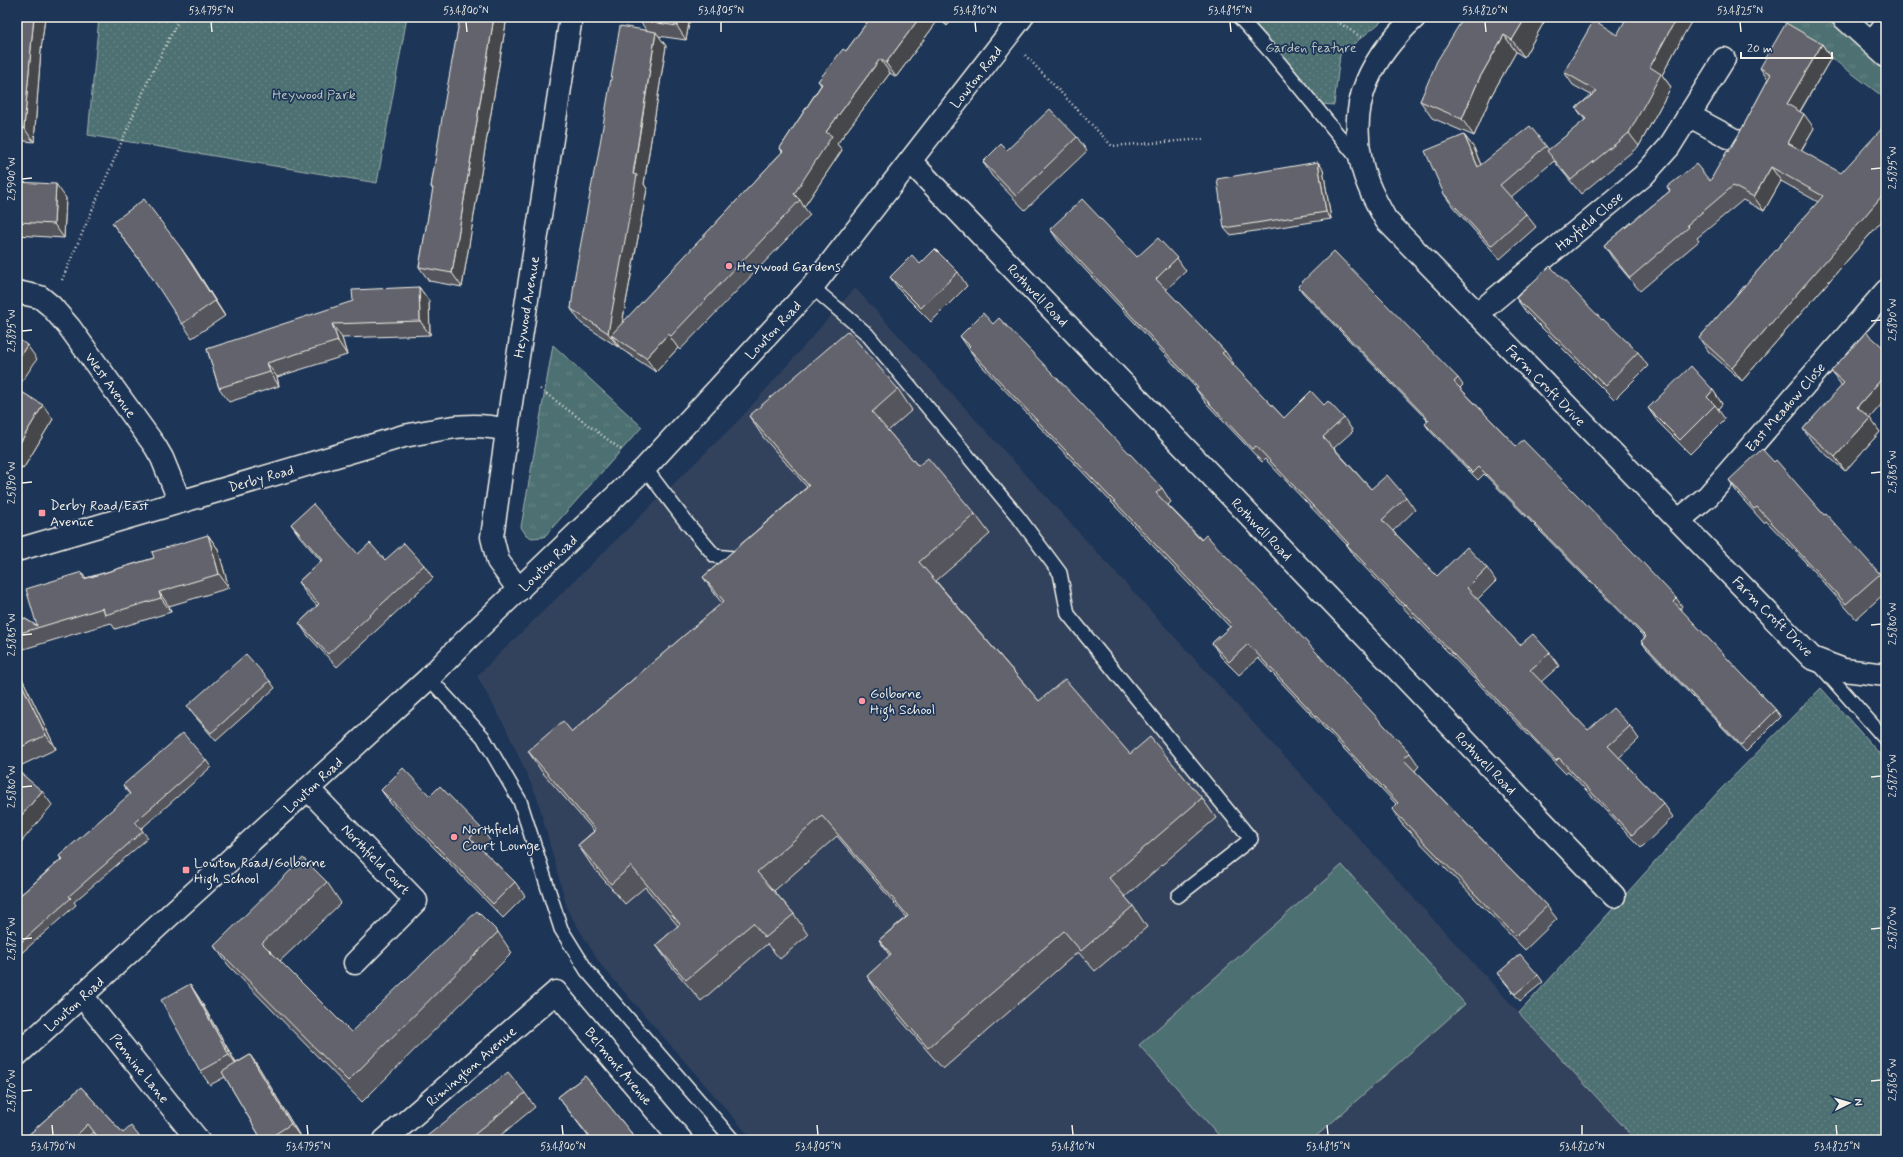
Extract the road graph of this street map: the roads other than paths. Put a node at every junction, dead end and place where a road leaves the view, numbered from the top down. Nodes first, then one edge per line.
1 (571, 17) edge
2 (1022, 17) edge
3 (1239, 17) edge
4 (1415, 17) edge
5 (1843, 17) edge
6 (1886, 25) edge
7 (1879, 50) edge
8 (1724, 59) dead end
9 (1688, 116) junction
10 (1738, 142) edge
11 (911, 162) junction
12 (1361, 162) junction
13 (812, 287) junction
14 (1886, 290) edge
15 (17, 292) edge
16 (1477, 314) junction
17 (508, 430) junction
18 (645, 468) junction
19 (180, 502) junction
20 (1679, 520) junction
21 (17, 550) edge
22 (752, 555) edge
23 (520, 590) junction
24 (1812, 658) junction
25 (1886, 675) edge
26 (429, 678) junction
27 (1886, 740) edge
28 (308, 789) junction
29 (1178, 896) dead end
30 (1614, 896) dead end
31 (355, 963) dead end
32 (556, 992) joint
33 (82, 997) junction
34 (17, 1055) edge
35 (198, 1140) edge
36 (385, 1140) edge
37 (681, 1140) edge
38 (733, 1140) edge

1 - 17 street, Heywood Avenue
2 - 11 street, Lowton Road
3 - 12 lane
4 - 12 street, Farm Croft Drive
5 - 7 street
6 - 7 street
8 - 9 street, Hayfield Close
9 - 10 street
9 - 16 street, Hayfield Close
11 - 13 street, Lowton Road
11 - 30 street, Rothwell Road
12 - 16 street, Farm Croft Drive
13 - 18 street, Lowton Road
13 - 29 lane
14 - 20 street, East Meadow Close
15 - 19 street, West Avenue
16 - 20 street, Farm Croft Drive
17 - 19 street, Derby Road
17 - 23 street, Heywood Avenue
18 - 22 lane
18 - 23 street, Lowton Road
19 - 21 street, Derby Road
20 - 24 street, Farm Croft Drive
23 - 26 street, Lowton Road
24 - 25 street, Farm Croft Drive
24 - 27 lane
26 - 28 street, Lowton Road
26 - 38 lane
28 - 31 street, Northfield Court
28 - 33 street, Lowton Road
32 - 36 street, Rimington Avenue
32 - 37 street, Belmont Avenue
33 - 34 street, Lowton Road
33 - 35 street, Pennine Lane

